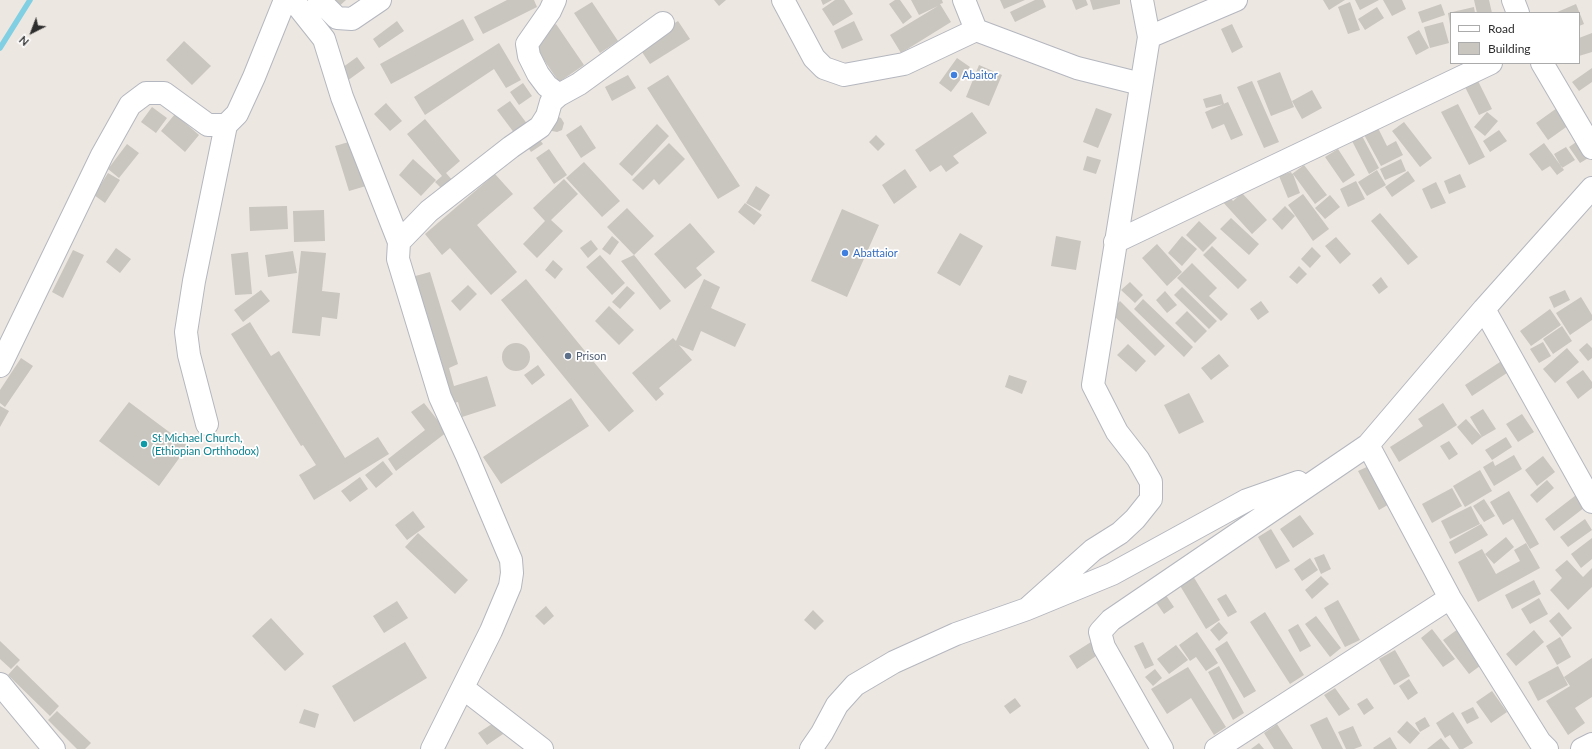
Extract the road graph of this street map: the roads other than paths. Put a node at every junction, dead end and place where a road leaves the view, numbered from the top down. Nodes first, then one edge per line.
1 (285, 0) edge
2 (293, 0) edge
3 (320, 0) edge
4 (380, 0) edge
5 (555, 0) edge
6 (783, 0) edge
7 (964, 0) edge
8 (1142, 0) edge
9 (1236, 0) edge
10 (1513, 0) edge
11 (1518, 12) edge
12 (663, 23) dead end
13 (976, 30) junction
14 (1148, 37) junction
15 (1489, 64) edge
16 (1543, 64) edge
17 (1141, 84) junction
18 (559, 95) junction
19 (226, 125) junction
20 (1592, 148) edge
21 (1592, 188) edge
22 (399, 242) junction
23 (1115, 242) junction
24 (1484, 308) junction
25 (0, 366) edge
26 (207, 424) dead end
27 (1368, 445) junction
28 (1326, 473) junction
29 (1592, 502) edge
30 (1450, 598) junction
31 (1027, 609) junction
32 (0, 684) edge
33 (463, 688) junction
34 (1592, 744) edge
35 (54, 749) edge
36 (432, 749) edge
37 (542, 749) edge
38 (811, 749) edge
39 (1162, 749) edge
40 (1216, 749) edge
41 (1547, 749) edge
42 (1582, 749) edge

1 - 19 street
2 - 22 street
3 - 4 street
5 - 18 street
6 - 13 street
7 - 13 street
8 - 14 street
9 - 14 street
10 - 11 street
12 - 18 street
13 - 17 street
14 - 17 street
15 - 23 street
16 - 20 street
17 - 23 street
18 - 22 street
19 - 25 street
19 - 26 street
21 - 24 street
22 - 33 street
23 - 31 street
24 - 27 street
24 - 29 street
27 - 28 street
27 - 30 street
28 - 31 street
28 - 39 street
30 - 40 street
30 - 41 street
31 - 38 street
32 - 35 street
33 - 36 street
33 - 37 street
34 - 42 street

